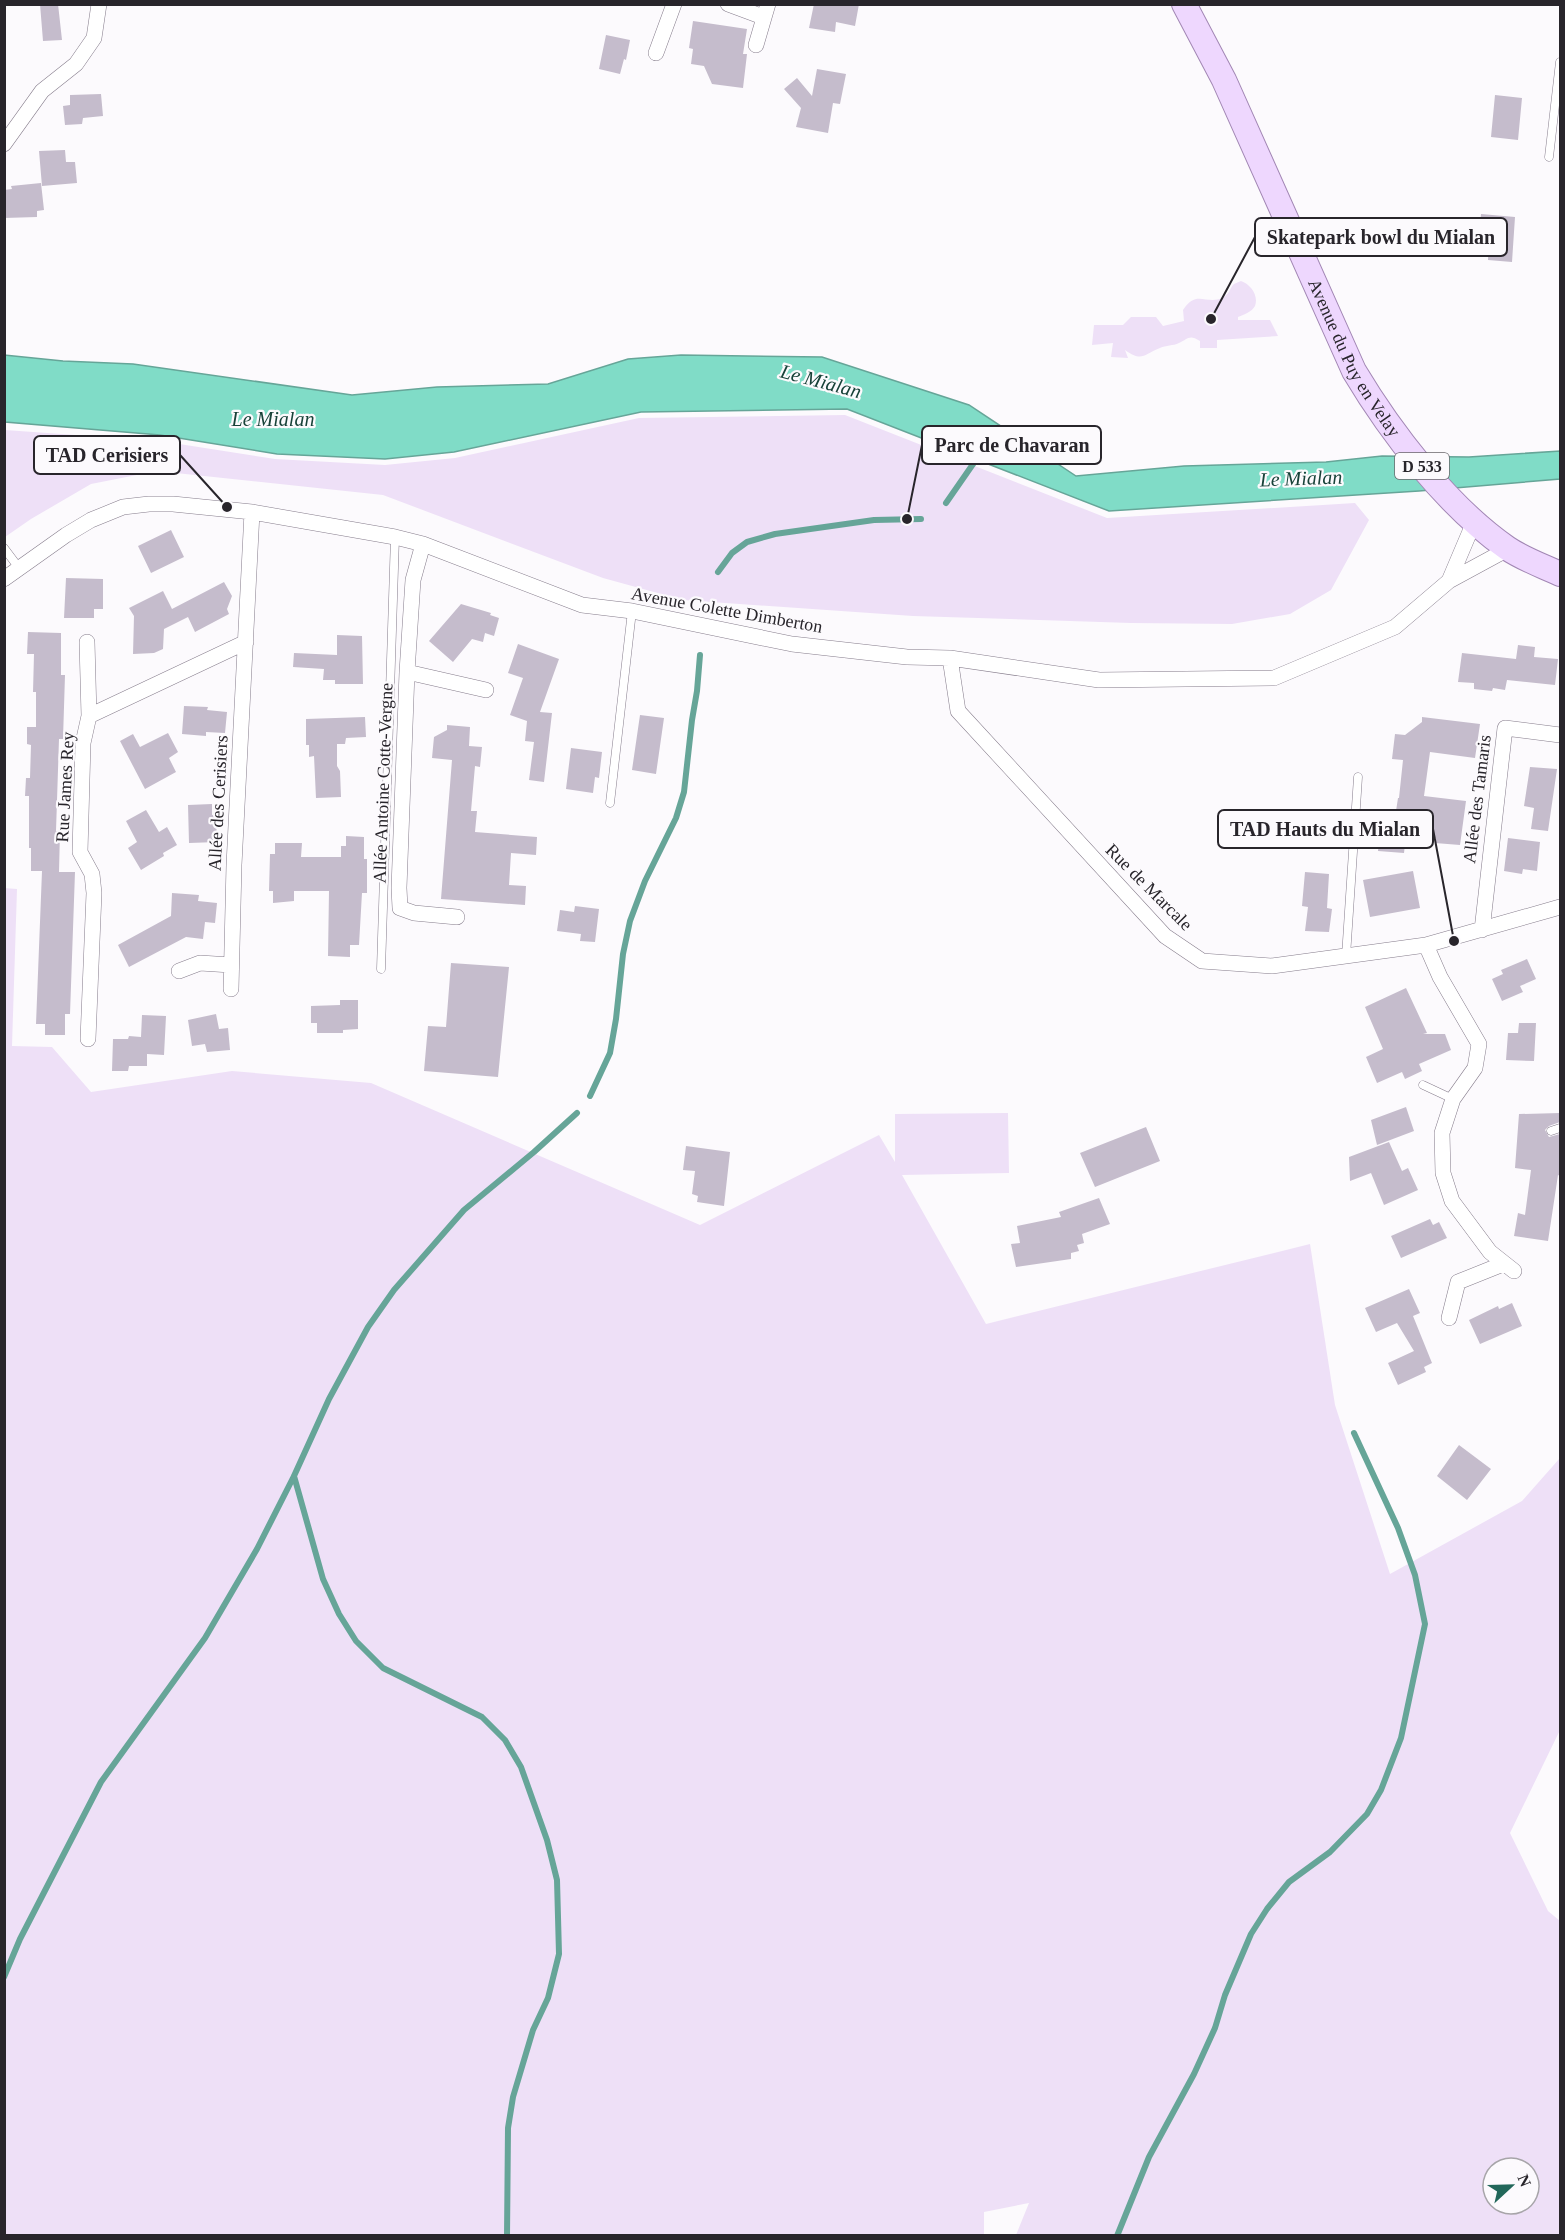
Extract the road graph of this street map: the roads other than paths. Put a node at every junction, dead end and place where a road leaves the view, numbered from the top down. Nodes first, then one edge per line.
1 (99, 4) edge
2 (674, 4) edge
3 (728, 4) edge
4 (1184, 4) edge
5 (1199, 4) edge
6 (765, 11) edge
7 (756, 45) dead end
8 (656, 53) dead end
9 (1560, 62) edge
10 (1224, 80) junction
11 (4, 144) edge
12 (1549, 157) dead end
13 (252, 512) junction
14 (1471, 519) junction
15 (395, 537) junction
16 (423, 544) junction
17 (4, 548) edge
18 (1508, 549) junction
19 (19, 568) junction
20 (1560, 574) edge
21 (4, 579) edge
22 (1449, 580) junction
23 (632, 611) junction
24 (87, 642) dead end
25 (246, 642) junction
26 (950, 658) junction
27 (407, 672) junction
28 (486, 690) dead end
29 (89, 716) junction
30 (1560, 735) edge
31 (1358, 777) dead end
32 (610, 803) dead end
33 (1560, 907) edge
34 (458, 917) dead end
35 (1482, 930) junction
36 (1426, 945) junction
37 (1346, 956) junction
38 (231, 965) junction
39 (381, 969) dead end
40 (179, 971) dead end
41 (231, 989) dead end
42 (88, 1039) dead end
43 (1423, 1085) dead end
44 (1453, 1099) junction
45 (1560, 1128) edge
46 (1551, 1131) dead end
47 (1449, 1318) dead end

1 - 11 street
2 - 8 street
3 - 6 street
4 - 10 main road, Avenue du Puy en Velay / D 533
5 - 10 main road, Avenue du Puy en Velay / D 533
6 - 7 street
9 - 12 lane
10 - 14 main road, Avenue du Puy en Velay / D 533
13 - 15 street, Avenue Colette Dimberton
13 - 19 street, Avenue Colette Dimberton
13 - 25 street, Allée des Cerisiers
14 - 18 main road, Avenue du Puy en Velay / D 533
14 - 22 street, Avenue Colette Dimberton
15 - 16 street, Avenue Colette Dimberton
15 - 39 lane
16 - 23 street, Avenue Colette Dimberton
16 - 27 street, Allée Antoine Cotte-Vergne
17 - 19 lane
18 - 20 main road, Avenue du Puy en Velay / D 533
18 - 22 street, Avenue Colette Dimberton
19 - 21 street, Avenue Colette Dimberton
22 - 26 street, Avenue Colette Dimberton
23 - 26 street, Avenue Colette Dimberton
23 - 32 lane
24 - 29 street, Rue James Rey
25 - 29 street
25 - 38 street, Allée des Cerisiers
26 - 37 street, Rue de Marcale
27 - 28 street, Allée Antoine Cotte-Vergne
27 - 34 street, Allée Antoine Cotte-Vergne
29 - 42 street, Rue James Rey
30 - 35 street, Allée des Tamaris
31 - 37 lane
33 - 35 street, Rue de Marcale
35 - 36 street, Rue de Marcale
36 - 37 street, Rue de Marcale
36 - 44 street
38 - 40 street
38 - 41 street, Allée des Cerisiers
43 - 44 lane
44 - 47 street
45 - 46 lane

